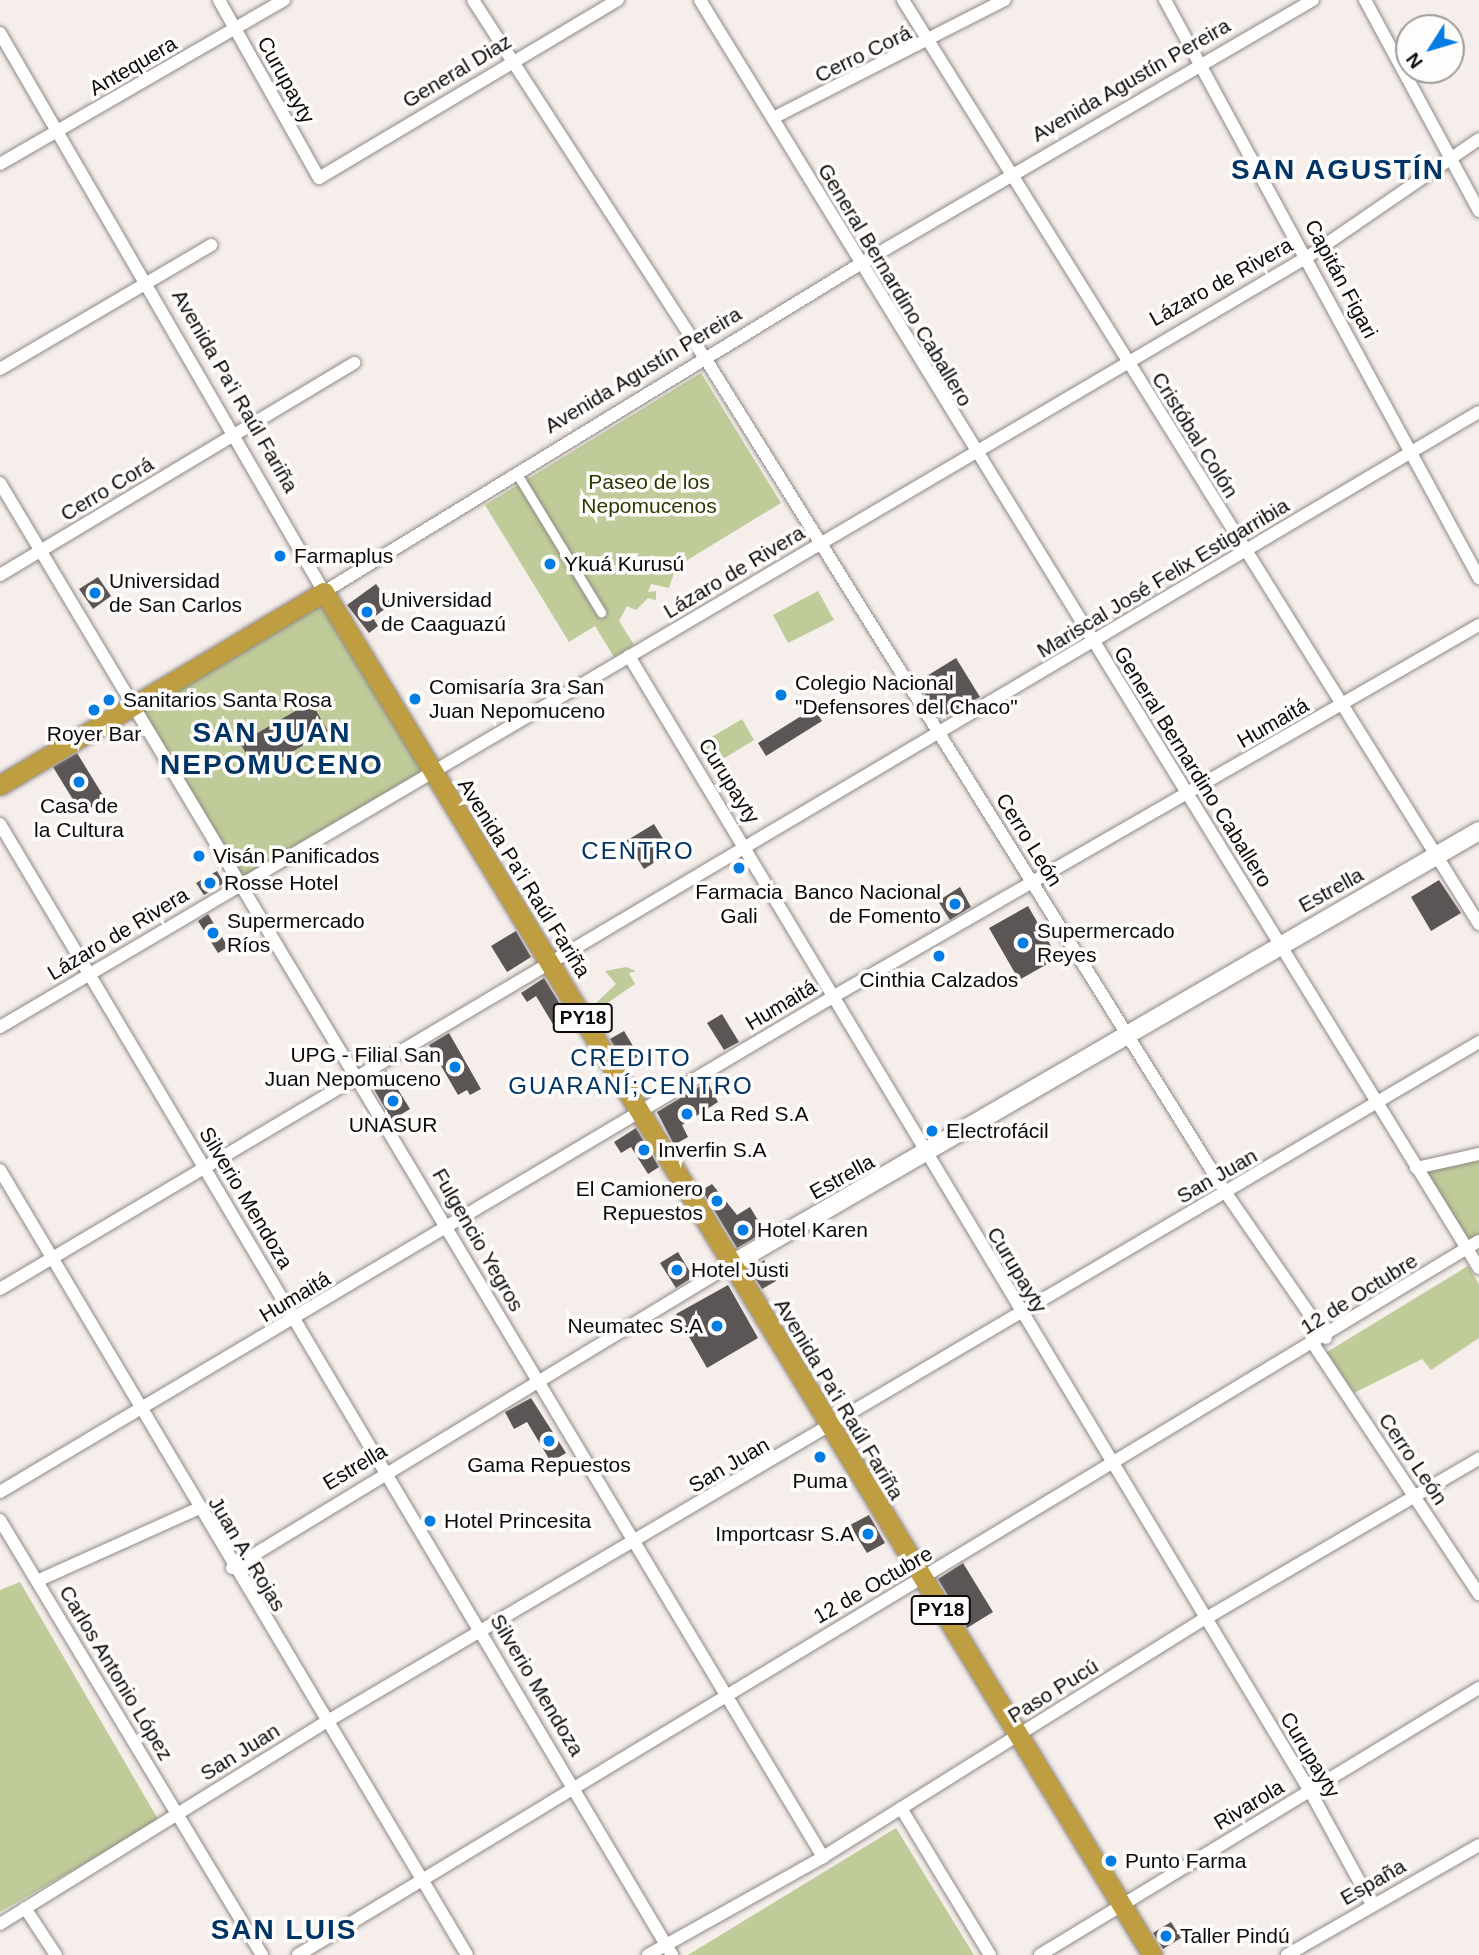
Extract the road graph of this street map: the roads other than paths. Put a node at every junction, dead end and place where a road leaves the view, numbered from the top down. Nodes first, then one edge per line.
1 (219, 0) edge
2 (284, 0) edge
3 (473, 0) edge
4 (618, 0) edge
5 (700, 0) edge
6 (903, 0) edge
7 (1005, 0) edge
8 (1165, 0) edge
9 (1313, 0) edge
10 (1365, 0) edge
11 (235, 29) junction
12 (0, 33) edge
13 (930, 43) junction
14 (512, 59) junction
15 (1200, 66) junction
16 (773, 118) junction
17 (58, 131) junction
18 (1479, 139) edge
19 (1449, 158) junction
20 (0, 164) edge
21 (1010, 177) junction
22 (318, 178) joint
23 (1479, 211) edge
24 (211, 245) dead end
25 (1308, 256) junction
26 (860, 264) junction
27 (146, 283) junction
28 (705, 358) junction
29 (1125, 358) junction
30 (354, 363) dead end
31 (0, 369) edge
32 (1479, 412) edge
33 (234, 436) junction
34 (972, 449) junction
35 (1409, 453) junction
36 (517, 474) junction
37 (0, 483) edge
38 (818, 545) junction
39 (1245, 550) junction
40 (42, 551) junction
41 (0, 575) edge
42 (1479, 578) edge
43 (324, 592) junction
44 (601, 612) dead end
45 (1479, 625) edge
46 (1094, 644) junction
47 (629, 656) junction
48 (135, 704) junction
49 (1343, 705) junction
50 (938, 733) junction
51 (433, 773) junction
52 (0, 785) edge
53 (1187, 794) junction
54 (0, 824) edge
55 (1479, 831) edge
56 (746, 845) junction
57 (1437, 856) junction
58 (242, 882) junction
59 (1034, 883) junction
60 (1479, 924) edge
61 (1282, 944) junction
62 (548, 961) junction
63 (87, 974) junction
64 (836, 995) junction
65 (0, 1027) edge
66 (1126, 1035) junction
67 (1479, 1042) edge
68 (359, 1076) junction
69 (1377, 1103) junction
70 (640, 1111) junction
71 (1479, 1154) edge
72 (927, 1156) junction
73 (1416, 1168) junction
74 (206, 1169) junction
75 (0, 1170) edge
76 (1226, 1193) junction
77 (449, 1227) junction
78 (1479, 1241) edge
79 (1467, 1249) junction
80 (53, 1257) junction
81 (732, 1264) junction
82 (1479, 1268) edge
83 (0, 1289) edge
84 (1019, 1312) junction
85 (296, 1319) junction
86 (1326, 1338) junction
87 (1314, 1345) junction
88 (541, 1385) junction
89 (142, 1410) junction
90 (829, 1429) junction
91 (1479, 1460) edge
92 (1113, 1466) junction
93 (388, 1473) junction
94 (0, 1492) edge
95 (1416, 1496) junction
96 (197, 1509) junction
97 (0, 1520) edge
98 (636, 1542) junction
99 (232, 1568) junction
100 (922, 1579) junction
101 (37, 1581) junction
102 (1479, 1594) edge
103 (1203, 1620) junction
104 (481, 1631) junction
105 (1479, 1688) edge
106 (727, 1694) junction
107 (326, 1721) junction
108 (1018, 1736) junction
109 (576, 1785) junction
110 (1310, 1791) junction
111 (901, 1808) junction
112 (178, 1813) junction
113 (1479, 1845) edge
114 (823, 1857) junction
115 (421, 1877) junction
116 (1371, 1903) junction
117 (1122, 1905) junction
118 (25, 1908) junction
119 (0, 1924) edge
120 (669, 1950) edge
121 (55, 1955) edge
122 (262, 1955) edge
123 (298, 1955) edge
124 (467, 1955) edge
125 (648, 1955) edge
126 (990, 1955) edge
127 (1040, 1955) edge
128 (1152, 1955) edge
129 (1287, 1955) edge

1 - 11 street, Curupayty
2 - 11 street, Antequera
3 - 14 street, Cerro León
4 - 14 street, General Diaz
5 - 16 street, General Bernardino Caballero
6 - 13 street, Cristóbal Colón
7 - 13 street, Cerro Corá
8 - 15 street, Capitán Figari
9 - 15 street, Avenida Agustín Pereira
10 - 19 street
11 - 17 street, Antequera
11 - 22 street, Curupayty
12 - 17 street, Avenida Pa'i Raúl Fariña
13 - 16 street, Cerro Corá
13 - 21 street, Cristóbal Colón
14 - 22 street, General Diaz
14 - 28 street, Cerro León
15 - 21 street, Avenida Agustín Pereira
15 - 25 street, Capitán Figari
16 - 26 street, General Bernardino Caballero
17 - 20 street, Antequera
17 - 27 street, Avenida Pa'i Raúl Fariña
18 - 19 street, Lázaro de Rivera
19 - 23 street
19 - 25 street, Lázaro de Rivera
21 - 26 street, Avenida Agustín Pereira
21 - 29 street, Cristóbal Colón
24 - 27 street
25 - 29 street, Lázaro de Rivera
25 - 35 street, Capitán Figari
26 - 28 street, Avenida Agustín Pereira
26 - 34 street, General Bernardino Caballero
27 - 31 street
27 - 33 street, Avenida Pa'i Raúl Fariña
28 - 36 street, Avenida Agustín Pereira
28 - 38 street, Cerro León
29 - 34 street, Lázaro de Rivera
29 - 39 street, Cristóbal Colón
30 - 33 street, Cerro Corá
32 - 35 street, Mariscal José Felix Estigarribia
33 - 40 street, Cerro Corá
33 - 43 street, Avenida Pa'i Raúl Fariña
34 - 38 street, Lázaro de Rivera
34 - 46 street, General Bernardino Caballero
35 - 39 street, Mariscal José Felix Estigarribia
35 - 42 street, Capitán Figari
36 - 43 street, Avenida Agustín Pereira
36 - 44 street
37 - 40 street, Fulgencio Yegros
38 - 47 street, Lázaro de Rivera
38 - 50 street, Cerro León
39 - 46 street, Mariscal José Felix Estigarribia
39 - 49 street, Cristóbal Colón
40 - 41 street, Cerro Corá
40 - 48 street, Fulgencio Yegros
43 - 48 highway, Avenida Agustín Pereira
43 - 51 highway, Avenida Pa'i Raúl Fariña
45 - 49 street, Humaitá
46 - 50 street, Mariscal José Felix Estigarribia
46 - 53 street, General Bernardino Caballero
47 - 51 street, Lázaro de Rivera
47 - 56 street, Curupayty
48 - 52 highway, Avenida Agustín Pereira
48 - 58 street, Fulgencio Yegros
49 - 53 street, Humaitá
49 - 57 street, Cristóbal Colón
50 - 56 street, Mariscal José Felix Estigarribia
50 - 59 street, Cerro León
51 - 58 street, Lázaro de Rivera
51 - 62 highway, Avenida Pa'i Raúl Fariña / PY18
53 - 59 street, Humaitá
53 - 61 street, General Bernardino Caballero
54 - 63 street, Silverio Mendoza
55 - 57 main road, Estrella
56 - 62 street, Mariscal José Felix Estigarribia
56 - 64 street, Curupayty
57 - 60 street, Cristóbal Colón
57 - 61 main road, Estrella
58 - 63 street, Lázaro de Rivera
58 - 68 street, Fulgencio Yegros
59 - 64 street, Humaitá
59 - 66 street, Cerro León
61 - 66 main road, Estrella
61 - 69 street, General Bernardino Caballero
62 - 68 street, Mariscal José Felix Estigarribia
62 - 70 highway, Avenida Pa'i Raúl Fariña / PY18
63 - 65 street, Lázaro de Rivera
63 - 74 street, Silverio Mendoza
64 - 70 street, Humaitá
64 - 72 street, Curupayty
66 - 72 main road, Estrella
66 - 76 street, Cerro León
67 - 69 street, San Juan
68 - 74 street, Mariscal José Felix Estigarribia
68 - 77 street, Fulgencio Yegros
69 - 73 street, General Bernardino Caballero
69 - 76 street, San Juan
70 - 77 street, Humaitá
70 - 81 highway, Avenida Pa'i Raúl Fariña / PY18
71 - 73 street
72 - 81 main road, Estrella
72 - 84 street, Curupayty
73 - 79 street, General Bernardino Caballero
74 - 80 street, Mariscal José Felix Estigarribia
74 - 85 street, Silverio Mendoza
75 - 80 street, Juan A. Rojas
76 - 84 street, San Juan
76 - 86 street, Cerro León
77 - 85 street, Humaitá
77 - 88 street, Fulgencio Yegros
78 - 79 street, 12 de Octubre
79 - 82 street, General Bernardino Caballero
79 - 86 street, 12 de Octubre
80 - 83 street, Mariscal José Felix Estigarribia
80 - 89 street, Juan A. Rojas
81 - 88 street, Estrella
81 - 90 highway, Avenida Pa'i Raúl Fariña / PY18
84 - 90 street, San Juan
84 - 92 street, Curupayty
85 - 89 street, Humaitá
85 - 93 street, Silverio Mendoza
86 - 87 street, 12 de Octubre
87 - 92 street, 12 de Octubre
87 - 95 street, Cerro León
88 - 93 street, Estrella
88 - 98 street, Fulgencio Yegros
89 - 94 street, Humaitá
89 - 96 street, Juan A. Rojas
90 - 98 street, San Juan
90 - 100 highway, Avenida Pa'i Raúl Fariña / PY18
91 - 95 street, Paso Pucú
92 - 100 street, 12 de Octubre
92 - 103 street, Curupayty
93 - 99 street, Estrella
93 - 104 street, Silverio Mendoza
95 - 102 street, Cerro León
95 - 103 street, Paso Pucú
96 - 99 street, Juan A. Rojas
96 - 101 street
97 - 101 street, Carlos Antonio López
98 - 104 street, San Juan
98 - 106 street, Fulgencio Yegros
99 - 107 street, Juan A. Rojas
100 - 106 street, 12 de Octubre
100 - 108 highway, Avenida Pa'i Raúl Fariña / PY18
101 - 112 street, Carlos Antonio López
103 - 108 street, Paso Pucú
103 - 110 street, Curupayty
104 - 107 street, San Juan
104 - 109 street, Silverio Mendoza
105 - 110 street, Rivarola
106 - 109 street, 12 de Octubre
106 - 114 street, Fulgencio Yegros
107 - 112 street, San Juan
107 - 115 street, Juan A. Rojas
108 - 111 street, Paso Pucú
108 - 117 highway, Avenida Pa'i Raúl Fariña / PY18
109 - 115 street, 12 de Octubre
109 - 120 street, Silverio Mendoza
110 - 116 street, Curupayty
110 - 117 street, Rivarola
111 - 114 street, Paso Pucú
111 - 126 street
112 - 118 street, San Juan
112 - 122 street, Carlos Antonio López
113 - 116 street, España
114 - 120 street, Paso Pucú
115 - 123 street, 12 de Octubre
115 - 124 street, Juan A. Rojas
116 - 129 street, España
117 - 127 street, Rivarola
117 - 128 highway, Avenida Pa'i Raúl Fariña / PY18
118 - 119 street, San Juan
118 - 121 street
120 - 125 street, Paso Pucú

